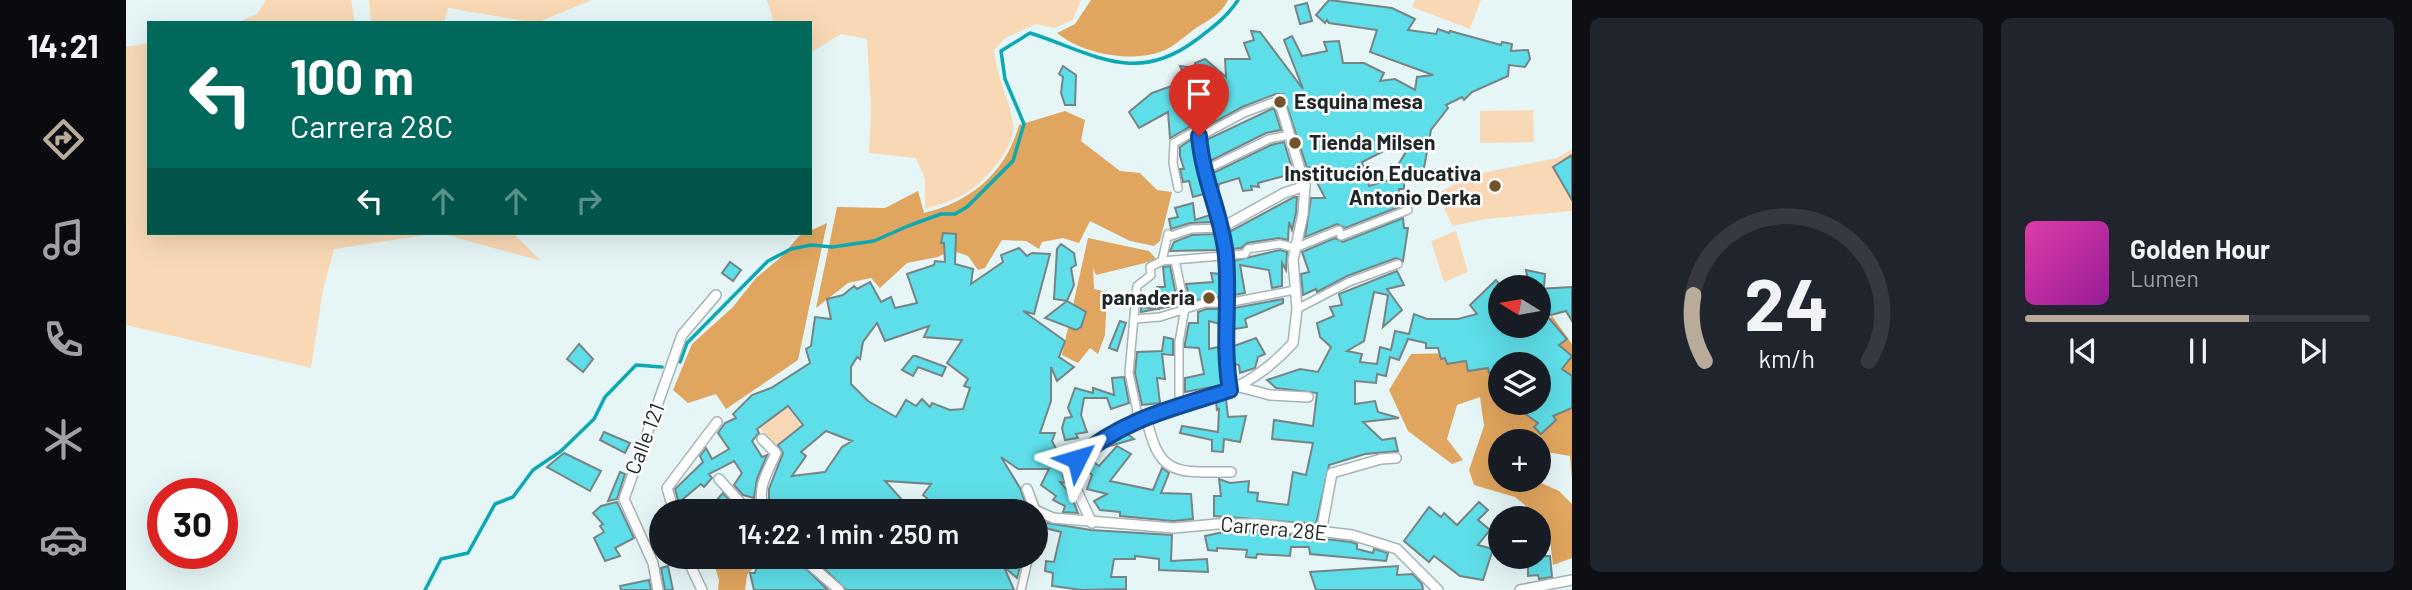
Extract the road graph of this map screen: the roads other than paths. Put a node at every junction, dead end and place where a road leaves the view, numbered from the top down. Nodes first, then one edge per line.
1 (1279, 100) joint
2 (1290, 135) junction
3 (1199, 136) junction
4 (1203, 171) junction
5 (1305, 186) junction
6 (1178, 188) dead end
7 (1408, 210) dead end
8 (1221, 228) junction
9 (1295, 248) junction
10 (1226, 256) junction
11 (1175, 260) junction
12 (1162, 261) junction
13 (1398, 264) dead end
14 (1295, 290) junction
15 (716, 295) dead end
16 (1227, 303) junction
17 (1185, 308) junction
18 (1297, 309) junction
19 (1135, 319) junction
20 (1233, 388) junction
21 (1308, 397) dead end
22 (1179, 405) junction
23 (1146, 416) junction
24 (1135, 420) junction
25 (717, 422) dead end
26 (762, 439) dead end
27 (1396, 458) dead end
28 (1231, 472) dead end
29 (719, 479) dead end
30 (1027, 489) dead end
31 (670, 499) edge
32 (737, 499) edge
33 (759, 499) edge
34 (1030, 499) edge
35 (1048, 516) edge
36 (1092, 523) junction
37 (1321, 533) junction
38 (692, 569) edge
39 (815, 569) edge
40 (1026, 569) edge
41 (1572, 580) edge
42 (1563, 586) edge
43 (659, 590) edge
44 (702, 590) edge
45 (839, 590) edge
46 (1021, 590) edge
47 (1438, 590) edge
48 (1520, 590) edge

1 - 2 street
1 - 3 street
2 - 4 street
2 - 5 street
3 - 4 street
3 - 6 street
4 - 8 street
5 - 8 street
5 - 9 street
7 - 9 street
8 - 10 street
8 - 12 street
9 - 10 street
9 - 14 street
10 - 11 street
10 - 16 street
11 - 12 street
11 - 17 street
12 - 19 street
13 - 18 street
14 - 16 street
14 - 18 street
15 - 43 street, Calle 121
16 - 17 street
16 - 20 street
17 - 19 street
17 - 22 street
18 - 20 street
19 - 24 street
20 - 21 street
20 - 22 street
22 - 23 street
23 - 24 street
23 - 28 street
24 - 36 street
25 - 31 street
26 - 33 street
27 - 37 street
29 - 32 street
30 - 34 street
35 - 36 street, Carrera 28E
36 - 37 street, Carrera 28E
37 - 47 street, Carrera 28E
38 - 44 street
39 - 45 street
40 - 46 street
41 - 42 street
42 - 48 street

